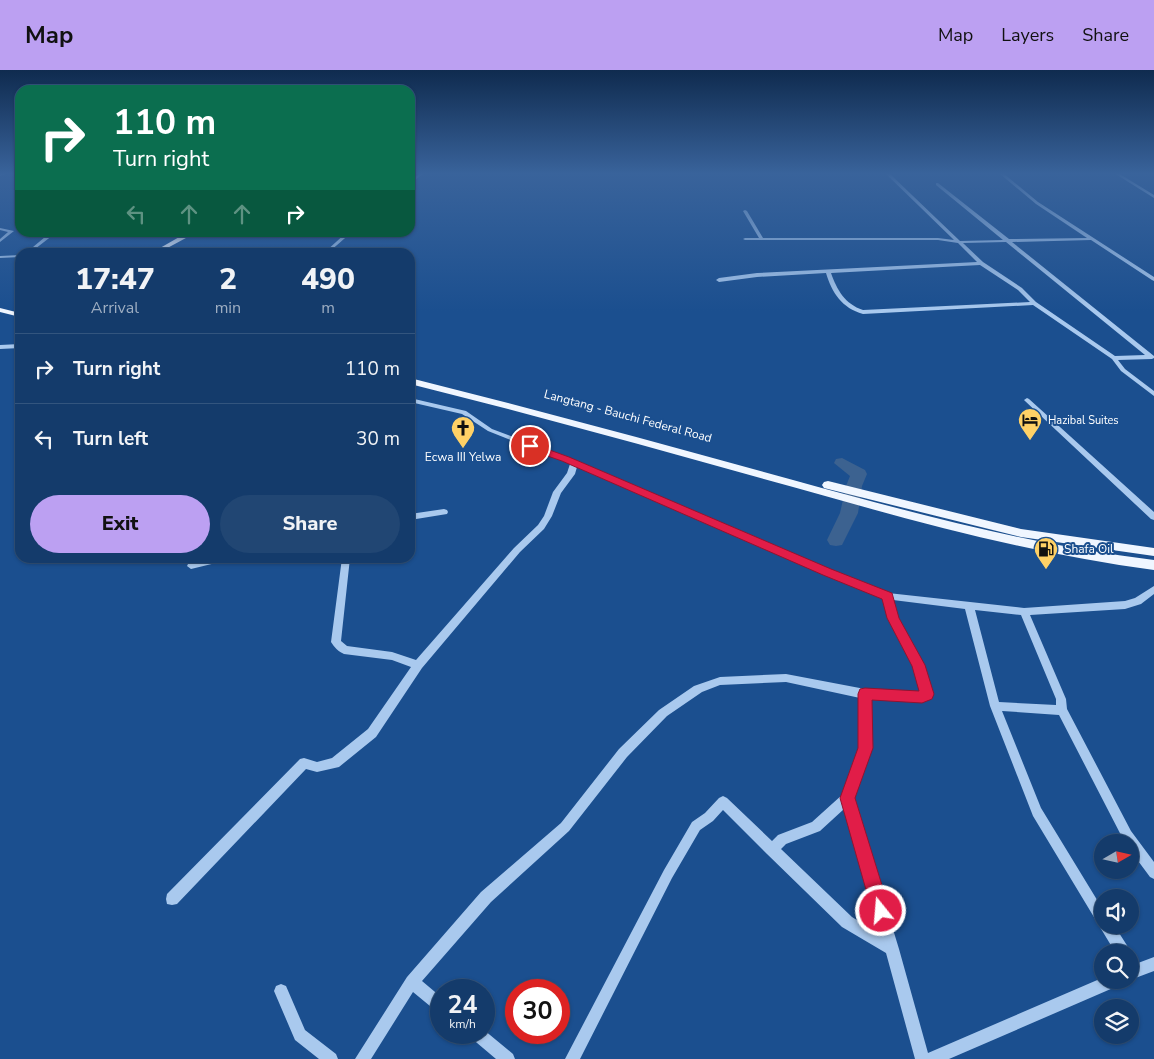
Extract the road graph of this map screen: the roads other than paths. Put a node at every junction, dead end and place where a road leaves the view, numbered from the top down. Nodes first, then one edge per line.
1 (750, 219) edge
2 (934, 219) edge
3 (979, 219) edge
4 (1062, 219) edge
5 (0, 229) edge
6 (48, 237) edge
7 (184, 237) edge
8 (344, 237) edge
9 (761, 237) junction
10 (745, 238) dead end
11 (1093, 239) junction
12 (0, 241) edge
13 (1005, 241) junction
14 (958, 242) junction
15 (34, 248) edge
16 (164, 248) edge
17 (332, 248) edge
18 (15, 256) edge
19 (0, 258) edge
20 (981, 263) junction
21 (828, 271) junction
22 (1154, 279) edge
23 (718, 280) dead end
24 (1034, 303) junction
25 (0, 310) edge
26 (15, 314) edge
27 (0, 316) edge
28 (15, 319) edge
29 (0, 346) edge
30 (15, 346) edge
31 (1152, 357) edge
32 (1114, 358) junction
33 (415, 374) edge
34 (415, 382) edge
35 (1154, 394) edge
36 (1027, 400) dead end
37 (415, 401) edge
38 (574, 463) junction
39 (836, 491) junction
40 (864, 499) junction
41 (444, 512) dead end
42 (415, 515) edge
43 (1154, 517) edge
44 (1154, 552) edge
45 (203, 563) edge
46 (345, 563) edge
47 (1154, 565) edge
48 (191, 566) dead end
49 (1154, 589) edge
50 (887, 596) junction
51 (969, 606) junction
52 (1024, 612) junction
53 (418, 665) junction
54 (865, 694) junction
55 (995, 706) junction
56 (1062, 710) junction
57 (847, 798) junction
58 (771, 850) junction
59 (1154, 873) edge
60 (172, 899) dead end
61 (1094, 906) edge
62 (892, 949) junction
63 (1154, 964) edge
64 (1139, 967) edge
65 (412, 982) junction
66 (1094, 989) edge
67 (281, 992) dead end
68 (430, 997) edge
69 (490, 1044) edge
70 (331, 1059) edge
71 (362, 1059) edge
72 (508, 1059) edge
73 (572, 1059) edge
74 (922, 1059) edge
75 (932, 1059) edge

1 - 9 street
2 - 14 street
3 - 13 street
4 - 11 street
5 - 12 street
6 - 15 street
7 - 16 main road
8 - 17 street
9 - 10 street
9 - 14 street
11 - 13 street
11 - 22 street
13 - 14 street
13 - 31 street
14 - 20 street
18 - 19 street
20 - 21 street
20 - 24 street
21 - 23 street
21 - 24 street
24 - 32 street
25 - 26 main road
27 - 28 main road
29 - 30 street
31 - 32 street
32 - 35 street
33 - 39 main road, Langtang - Bauchi Federal Road
34 - 39 main road
36 - 43 street
37 - 38 street
38 - 50 street
38 - 53 street
39 - 40 main road
40 - 44 main road
40 - 47 main road
41 - 42 street
45 - 48 street
46 - 53 street
49 - 52 street
50 - 51 street
50 - 54 street
51 - 52 street
51 - 55 street
52 - 56 street
53 - 60 street
54 - 57 street
54 - 65 street
55 - 56 street
55 - 61 street
56 - 59 street
57 - 58 street
57 - 62 street
58 - 62 street
58 - 73 street
62 - 74 street
63 - 64 street
65 - 68 street
65 - 71 street
66 - 75 street
67 - 70 street
69 - 72 street

